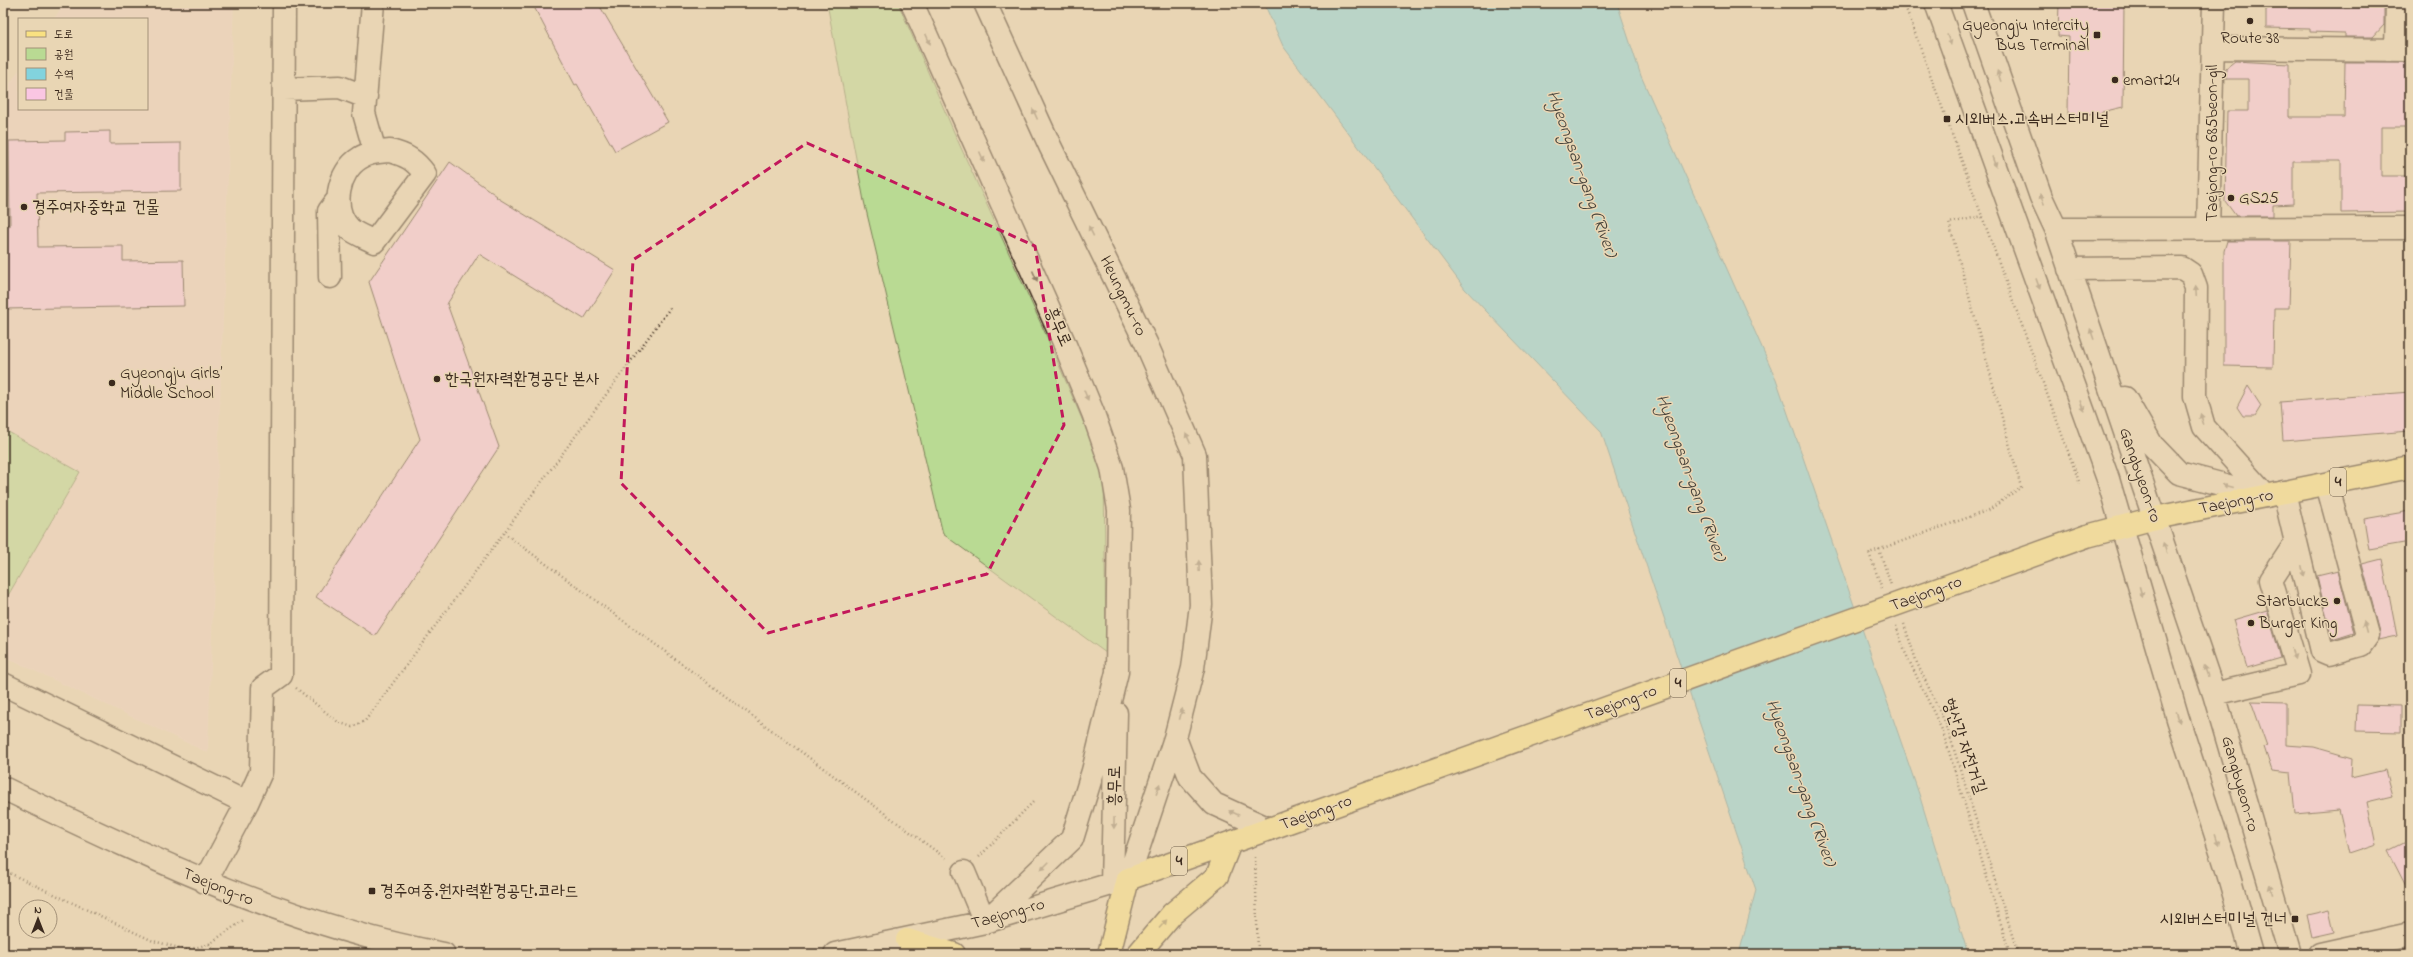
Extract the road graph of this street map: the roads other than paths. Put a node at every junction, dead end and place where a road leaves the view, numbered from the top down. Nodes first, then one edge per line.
1 (284, 3) edge
2 (373, 3) edge
3 (912, 3) edge
4 (985, 3) edge
5 (1936, 3) edge
6 (1973, 3) edge
7 (2214, 3) edge
8 (2398, 3) edge
9 (2213, 48) junction
10 (2403, 50) edge
11 (284, 89) junction
12 (366, 97) junction
13 (375, 152) junction
14 (338, 199) junction
15 (2208, 228) junction
16 (2410, 228) edge
17 (2056, 229) junction
18 (2070, 269) junction
19 (330, 277) dead end
20 (2105, 371) junction
21 (2410, 467) edge
22 (2327, 484) junction
23 (2275, 494) junction
24 (2155, 518) junction
25 (2122, 527) junction
26 (2296, 542) junction
27 (1117, 672) junction
28 (3, 684) edge
29 (2214, 694) junction
30 (1175, 738) junction
31 (3, 788) edge
32 (247, 804) junction
33 (1262, 832) junction
34 (1230, 843) junction
35 (964, 872) road end
36 (205, 882) junction
37 (1122, 885) junction
38 (985, 922) junction
39 (2410, 934) edge
40 (907, 940) junction
41 (444, 954) edge
42 (835, 954) edge
43 (954, 954) edge
44 (1109, 954) edge
45 (1138, 954) edge
46 (2251, 954) edge
47 (2290, 954) edge
48 (2320, 954) edge

1 - 11 street
2 - 12 street
3 -> 27 street, 흥무로
30 -> 4 street, Heungmu-ro
5 -> 25 street, Gangbyeon-ro
17 -> 6 street, Gangbyeon-ro
7 - 9 street, Taejong-ro 685beon-gil
8 - 10 street
9 - 10 street
9 - 15 street, Taejong-ro 685beon-gil
11 - 12 street
11 - 32 street
12 - 13 street
13 - 14 street
13 - 14 street
14 - 19 street
15 - 16 street, Taejong-ro 685beon-gil
15 - 17 street
17 - 18 street, Gangbyeon-ro
20 -> 18 street, Gangbyeon-ro
23 -> 18 street
23 -> 20 street
20 - 24 street, Gangbyeon-ro
21 - 22 main road, Taejong-ro / 4
22 - 23 main road, Taejong-ro / 4
26 -> 22 street
23 - 24 main road, Taejong-ro / 4
23 - 26 street
24 - 25 main road, Taejong-ro / 4
29 -> 24 street, Gangbyeon-ro
25 - 33 main road, Taejong-ro / 4, bridge
25 -> 46 street, Gangbyeon-ro
26 -> 29 street
27 -> 37 street, 흥무로
27 -> 38 street, 흥무로
28 - 32 street
47 -> 29 street, Gangbyeon-ro
33 -> 30 street
37 -> 30 street
31 - 36 street, Taejong-ro
32 - 36 street
33 - 34 main road, Taejong-ro / 4
34 - 37 main road, Taejong-ro / 4
45 -> 34 main road
35 - 38 street
36 - 41 street, Taejong-ro
37 - 38 street, Taejong-ro
37 - 44 main road
38 - 40 street, Taejong-ro
39 - 48 street
40 - 42 street, Taejong-ro
40 - 43 main road

